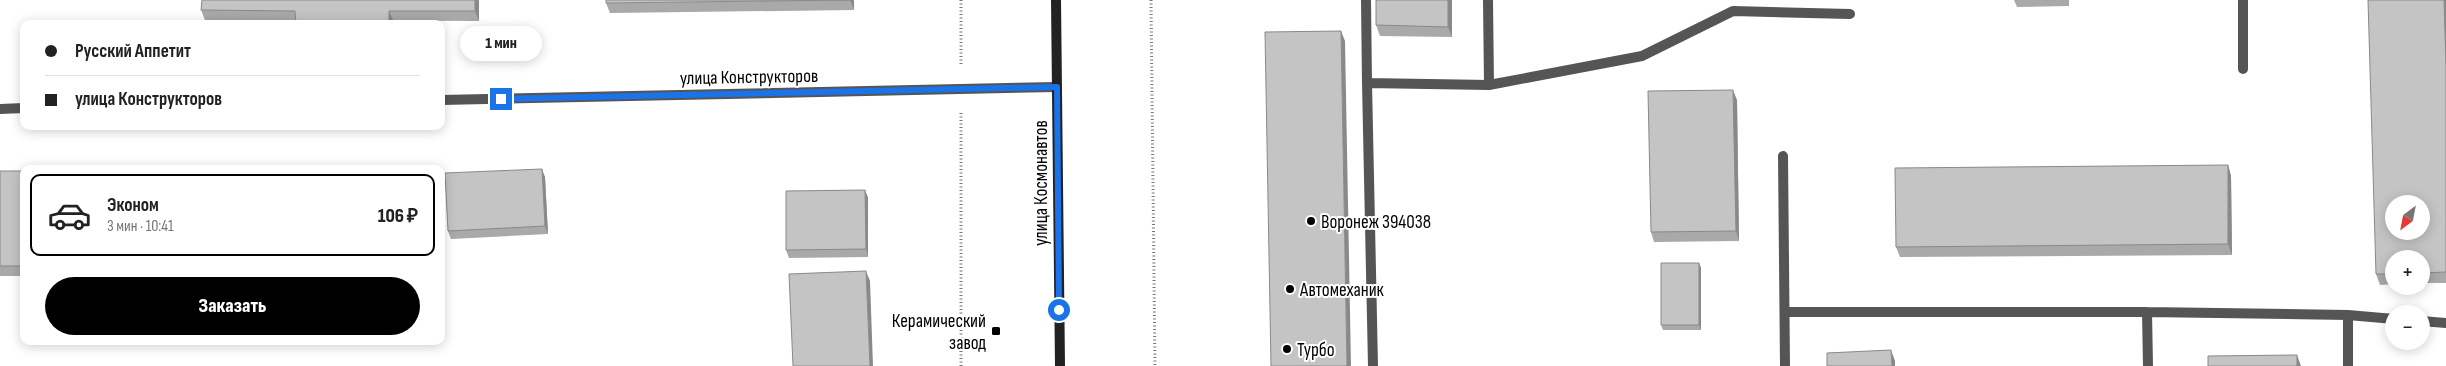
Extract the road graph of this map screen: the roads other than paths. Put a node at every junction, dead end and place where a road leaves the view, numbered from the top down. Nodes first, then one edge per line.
1 (1056, 0) edge
2 (1366, 0) edge
3 (1488, 0) edge
4 (2243, 0) edge
5 (1850, 14) dead end
6 (2243, 69) dead end
7 (1368, 83) junction
8 (1489, 85) junction
9 (1057, 87) junction
10 (445, 100) edge
11 (20, 108) edge
12 (0, 109) edge
13 (1783, 156) dead end
14 (1785, 312) junction
15 (2148, 312) junction
16 (2348, 315) junction
17 (2385, 317) edge
18 (2430, 322) edge
19 (2446, 323) edge
20 (1060, 366) edge
21 (1373, 366) edge
22 (1785, 366) edge
23 (2148, 366) edge
24 (2348, 366) edge

1 - 9 main road, улица Космонавтов
2 - 7 street
3 - 8 street
4 - 6 street
5 - 8 street
7 - 8 street
7 - 21 street
9 - 10 street, улица Конструкторов
9 - 20 main road, улица Космонавтов
11 - 12 street
13 - 14 street
14 - 15 street
14 - 22 street
15 - 16 street
15 - 23 street
16 - 17 street
16 - 24 street
18 - 19 street

